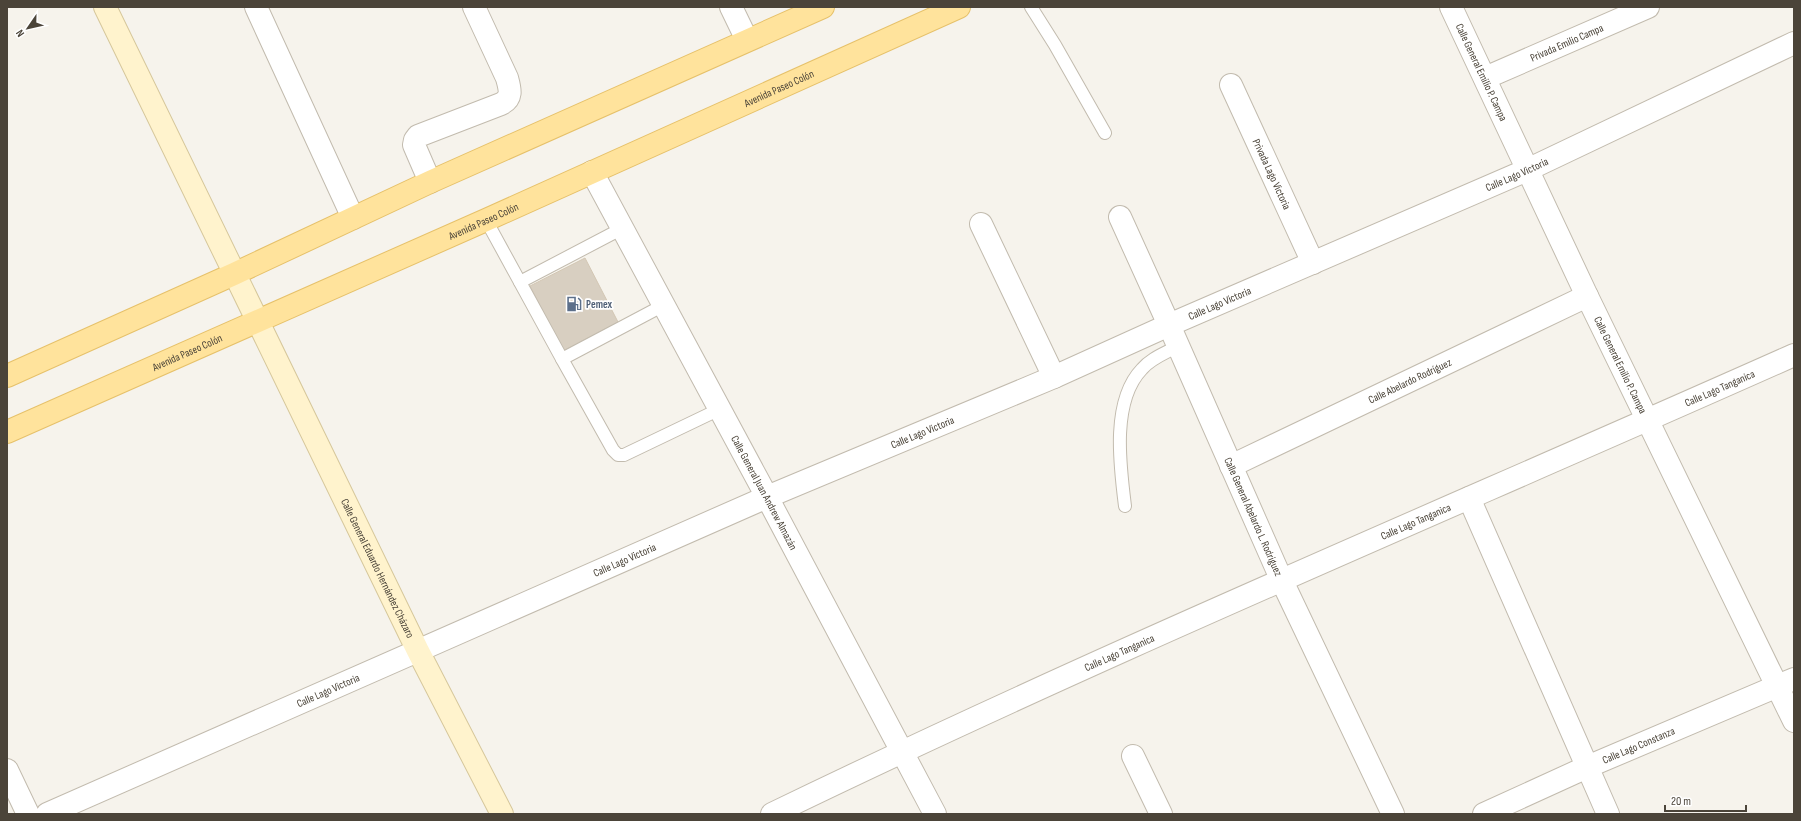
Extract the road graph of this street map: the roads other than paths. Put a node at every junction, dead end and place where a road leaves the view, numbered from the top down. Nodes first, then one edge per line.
1 (106, 7) edge
2 (256, 7) edge
3 (474, 7) edge
4 (731, 7) edge
5 (823, 7) edge
6 (959, 7) edge
7 (1031, 7) edge
8 (1451, 7) edge
9 (1648, 7) edge
10 (747, 40) junction
11 (1794, 43) edge
12 (1485, 78) junction
13 (1231, 85) dead end
14 (1105, 133) dead end
15 (1527, 170) junction
16 (592, 172) junction
17 (430, 182) junction
18 (1120, 217) dead end
19 (353, 218) junction
20 (486, 220) junction
21 (981, 224) dead end
22 (623, 228) junction
23 (1313, 263) junction
24 (234, 274) junction
25 (520, 282) junction
26 (1587, 296) junction
27 (664, 305) junction
28 (257, 321) junction
29 (1169, 325) junction
30 (1178, 346) junction
31 (1794, 355) edge
32 (562, 359) junction
33 (7, 376) edge
34 (1054, 377) junction
35 (720, 409) junction
36 (1648, 421) junction
37 (7, 432) edge
38 (1231, 466) junction
39 (767, 497) junction
40 (1469, 498) junction
41 (1125, 506) dead end
42 (1282, 581) junction
43 (418, 651) junction
44 (1785, 682) edge
45 (1794, 721) edge
46 (902, 751) junction
47 (1133, 756) dead end
48 (1587, 767) junction
49 (7, 770) edge
50 (28, 814) edge
51 (47, 814) edge
52 (502, 814) edge
53 (772, 814) edge
54 (935, 814) edge
55 (1161, 814) edge
56 (1393, 814) edge
57 (1484, 814) edge
58 (1608, 814) edge

1 - 24 main road, Calle General Eduardo Hernández Cházaro
2 - 19 street
3 - 17 street
4 - 10 street
5 - 10 main road
6 - 16 main road, Avenida Paseo Colón
7 - 14 lane
8 - 12 street, Calle General Emilio P. Campa
9 - 12 street, Privada Emilio Campa
10 - 17 main road
11 - 15 street, Calle Lago Victoria
12 - 15 street, Calle General Emilio P. Campa
13 - 23 street, Privada Lago Victoria
15 - 23 street, Calle Lago Victoria
15 - 26 street, Calle General Emilio P. Campa
16 - 20 main road, Avenida Paseo Colón
16 - 22 street, Calle General Juan Andrew Almazán
17 - 19 main road
18 - 29 street, Calle General Abelardo L. Rodríguez
19 - 24 main road
20 - 25 lane
20 - 28 main road, Avenida Paseo Colón
21 - 34 street
22 - 25 lane
22 - 27 street, Calle General Juan Andrew Almazán
23 - 29 street, Calle Lago Victoria
24 - 28 main road, Calle General Eduardo Hernández Cházaro
24 - 33 main road
25 - 32 lane
26 - 36 street, Calle General Emilio P. Campa
26 - 38 street, Calle Abelardo Rodríguez
27 - 32 lane
27 - 35 street, Calle General Juan Andrew Almazán
28 - 37 main road, Avenida Paseo Colón
28 - 43 main road, Calle General Eduardo Hernández Cházaro
29 - 30 street, Calle General Abelardo L. Rodríguez
29 - 34 street, Calle Lago Victoria
30 - 38 street, Calle General Abelardo L. Rodríguez
30 - 41 lane
31 - 36 street, Calle Lago Tanganica
32 - 35 lane
34 - 39 street, Calle Lago Victoria
35 - 39 street, Calle General Juan Andrew Almazán
36 - 40 street, Calle Lago Tanganica
36 - 44 street, Calle General Emilio P. Campa
38 - 42 street, Calle General Abelardo L. Rodríguez
39 - 43 street, Calle Lago Victoria
39 - 46 street, Calle General Juan Andrew Almazán
40 - 42 street, Calle Lago Tanganica
40 - 48 street
42 - 46 street, Calle Lago Tanganica
42 - 56 street, Calle General Abelardo L. Rodríguez
43 - 51 street, Calle Lago Victoria
43 - 52 main road, Calle General Eduardo Hernández Cházaro
44 - 45 street, Calle General Emilio P. Campa
44 - 48 street, Calle Lago Constanza
46 - 53 street, Calle Lago Tanganica
46 - 54 street, Calle General Juan Andrew Almazán
47 - 55 street
48 - 57 street, Calle Lago Constanza
48 - 58 street
49 - 50 street

